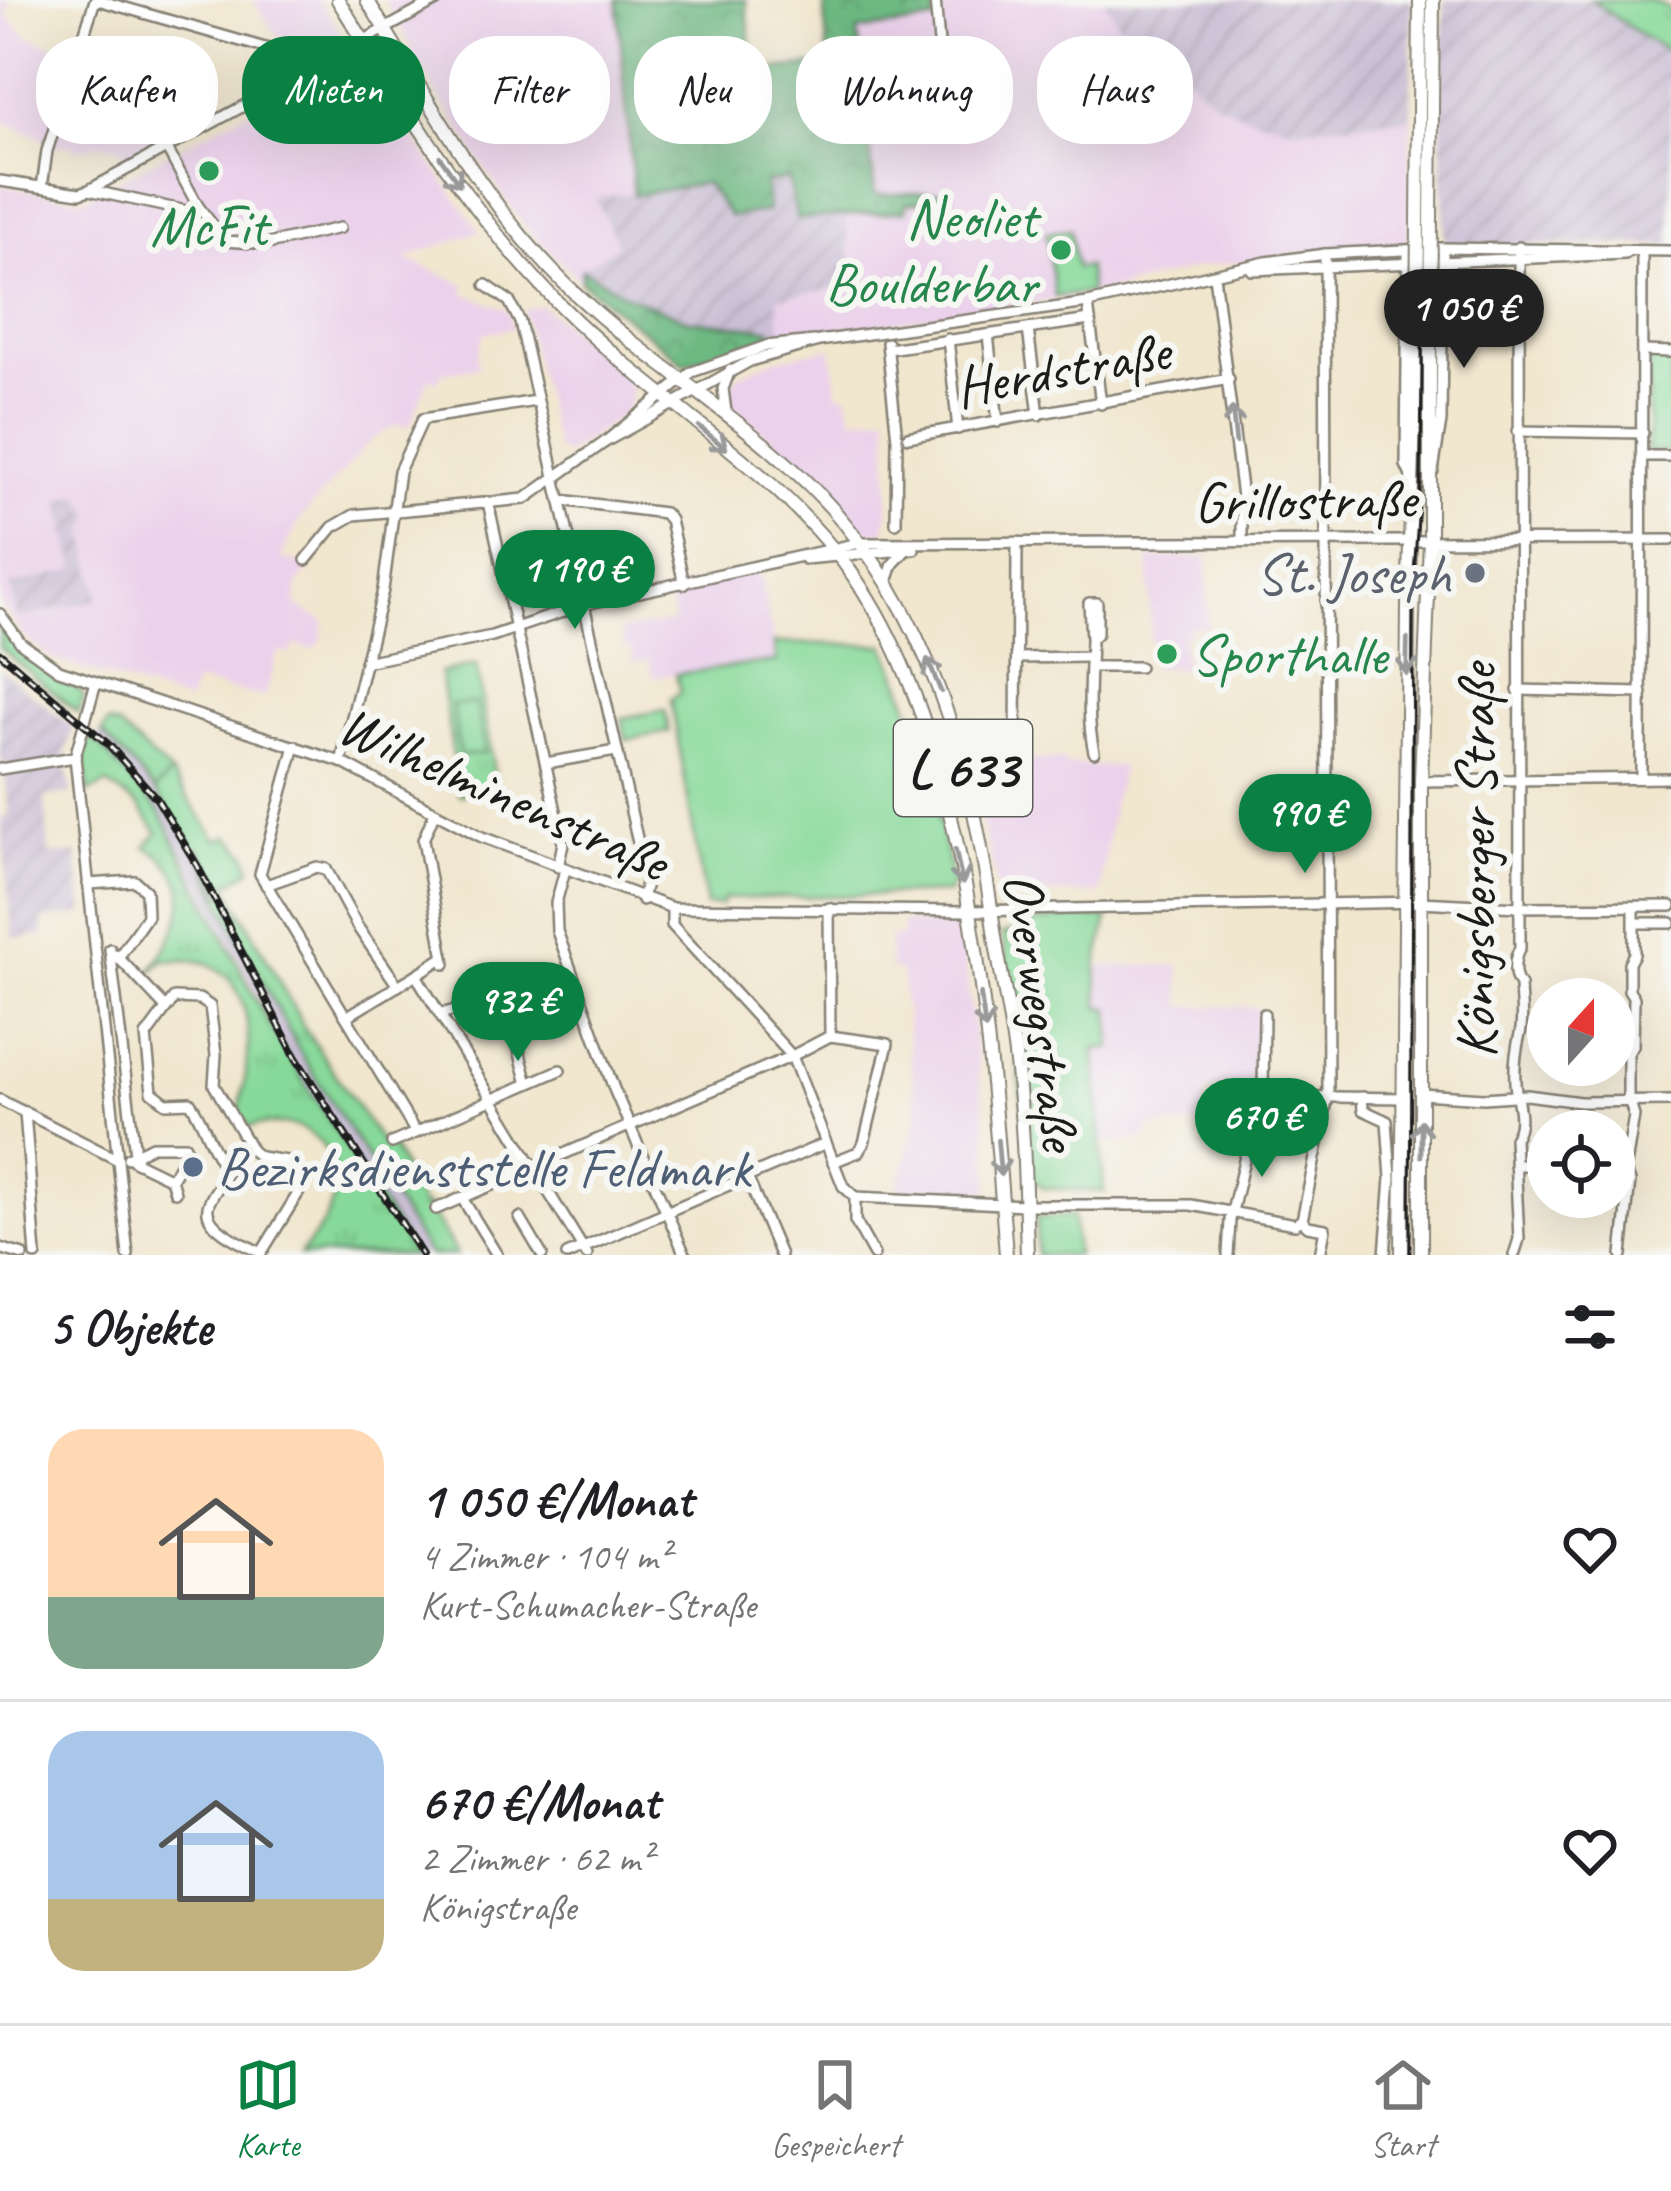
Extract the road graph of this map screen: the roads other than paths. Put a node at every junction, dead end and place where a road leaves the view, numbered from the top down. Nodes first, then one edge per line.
1 (96, 0) edge
2 (338, 0) edge
3 (367, 0) edge
4 (438, 0) edge
5 (935, 0) edge
6 (1420, 0) edge
7 (1433, 0) edge
8 (384, 28) junction
9 (360, 36) edge
10 (368, 36) edge
11 (938, 36) edge
12 (242, 41) edge
13 (242, 106) edge
14 (425, 133) edge
15 (166, 147) junction
16 (0, 181) edge
17 (42, 187) junction
18 (89, 190) junction
19 (198, 206) junction
20 (340, 228) dead end
21 (1642, 251) junction
22 (1671, 251) edge
23 (1520, 252) junction
24 (1443, 254) junction
25 (1408, 255) junction
26 (1325, 259) junction
27 (1214, 275) junction
28 (486, 286) dead end
29 (1088, 302) junction
30 (1090, 320) junction
31 (1028, 329) junction
32 (1424, 330) junction
33 (886, 332) junction
34 (988, 335) junction
35 (948, 339) junction
36 (819, 341) junction
37 (888, 349) junction
38 (1643, 352) junction
39 (1671, 352) edge
40 (730, 370) junction
41 (1229, 379) junction
42 (681, 380) junction
43 (693, 390) junction
44 (536, 401) junction
45 (667, 401) junction
46 (1101, 404) junction
47 (1040, 415) junction
48 (727, 417) junction
49 (998, 422) junction
50 (958, 429) junction
51 (1518, 431) junction
52 (1643, 433) junction
53 (908, 437) dead end
54 (1643, 456) junction
55 (1671, 456) edge
56 (1411, 476) junction
57 (556, 479) junction
58 (1429, 488) junction
59 (561, 500) junction
60 (488, 502) junction
61 (395, 510) junction
62 (808, 520) junction
63 (896, 523) dead end
64 (1520, 538) junction
65 (1430, 539) junction
66 (1410, 540) junction
67 (1643, 540) junction
68 (1671, 540) edge
69 (1325, 541) junction
70 (1242, 542) junction
71 (1017, 544) junction
72 (939, 545) junction
73 (862, 548) junction
74 (906, 550) junction
75 (834, 552) junction
76 (802, 555) junction
77 (306, 560) dead end
78 (776, 561) junction
79 (887, 582) junction
80 (684, 584) junction
81 (586, 604) junction
82 (0, 614) edge
83 (518, 629) junction
84 (1091, 639) dead end
85 (1017, 658) junction
86 (365, 662) junction
87 (1090, 662) junction
88 (1138, 667) dead end
89 (96, 682) junction
90 (1518, 690) junction
91 (1642, 693) junction
92 (295, 746) junction
93 (616, 751) junction
94 (1094, 752) dead end
95 (75, 757) junction
96 (1016, 759) dead end
97 (341, 762) junction
98 (546, 764) junction
99 (0, 769) edge
100 (1641, 778) junction
101 (1671, 778) edge
102 (1517, 780) junction
103 (1420, 781) junction
104 (434, 814) junction
105 (561, 869) junction
106 (263, 880) junction
107 (88, 884) junction
108 (642, 900) junction
109 (1403, 902) junction
110 (1420, 902) junction
111 (1328, 903) junction
112 (1671, 906) edge
113 (1519, 907) junction
114 (1634, 907) junction
115 (672, 908) junction
116 (829, 908) junction
117 (992, 910) junction
118 (969, 911) junction
119 (1635, 923) junction
120 (1671, 923) edge
121 (94, 946) junction
122 (114, 953) junction
123 (416, 975) junction
124 (398, 986) junction
125 (164, 1007) junction
126 (440, 1014) junction
127 (1264, 1014) dead end
128 (346, 1017) junction
129 (119, 1026) junction
130 (103, 1028) junction
131 (830, 1036) junction
132 (791, 1056) junction
133 (560, 1070) dead end
134 (528, 1084) junction
135 (1328, 1096) junction
136 (1413, 1096) junction
137 (1362, 1097) junction
138 (1517, 1098) junction
139 (493, 1099) junction
140 (1260, 1099) junction
141 (0, 1100) edge
142 (1632, 1101) junction
143 (1671, 1101) edge
144 (1632, 1110) edge
145 (25, 1112) junction
146 (131, 1118) junction
147 (630, 1125) junction
148 (416, 1132) junction
149 (114, 1137) junction
150 (392, 1143) dead end
151 (826, 1144) junction
152 (129, 1159) junction
153 (833, 1162) junction
154 (1515, 1165) junction
155 (1527, 1165) edge
156 (534, 1167) junction
157 (747, 1177) junction
158 (171, 1179) junction
159 (175, 1192) dead end
160 (855, 1197) junction
161 (462, 1198) junction
162 (1002, 1203) junction
163 (1025, 1205) junction
164 (436, 1209) dead end
165 (666, 1212) junction
166 (1232, 1212) junction
167 (1626, 1218) edge
168 (520, 1219) dead end
169 (1302, 1220) junction
170 (0, 1248) edge
171 (585, 1251) edge
172 (260, 1254) edge
173 (23, 1255) edge
174 (36, 1255) edge
175 (128, 1255) edge
176 (497, 1255) edge
177 (542, 1255) edge
178 (567, 1255) edge
179 (685, 1255) edge
180 (780, 1255) edge
181 (874, 1255) edge
182 (1006, 1255) edge
183 (1027, 1255) edge
184 (1228, 1255) edge
185 (1320, 1255) edge
186 (1385, 1255) edge
187 (1402, 1255) edge
188 (1421, 1255) edge
189 (1514, 1255) edge
190 (1622, 1255) edge

1 - 12 street
1 - 17 street
2 - 9 main road, L 633
3 - 8 main road, L 633
4 - 8 street
5 - 11 street
6 - 32 main road, bridge
7 - 32 main road, bridge
8 - 10 street
8 - 42 main road, L 633
13 - 15 street
14 -> 45 main road, L 633
15 - 18 street
15 - 19 street
16 - 17 street
17 - 18 street
18 - 19 street
19 - 20 street
21 - 22 street
21 - 23 street
21 - 38 street
23 - 24 street
23 - 51 street, Königsberger Straße
24 - 25 street
24 - 58 street
25 - 26 street
25 - 56 street
26 - 27 street
26 - 69 street
27 - 29 street
27 - 41 street
28 - 44 street
29 - 30 street
29 - 33 street
30 - 31 street
30 - 46 street
31 - 34 street
31 - 47 street
32 - 56 main road
32 - 58 main road
33 - 36 street
33 - 37 street
34 - 35 street
34 - 49 street
35 - 37 street
35 - 50 street
36 - 40 street
36 - 42 street
37 - 63 street
38 - 39 street
38 - 52 street
40 - 43 street
40 - 48 street
41 - 46 street, Herdstraße
70 -> 41 street
42 - 43 main road, Overwegstraße / L 633
42 - 45 street
43 - 45 street
43 - 48 main road, Overwegstraße / L 633
44 - 57 street
44 - 61 street
45 - 57 street
45 -> 62 main road, Overwegstraße / L 633
46 - 47 street, Herdstraße
47 - 49 street, Herdstraße
48 - 73 main road, Overwegstraße / L 633
49 - 50 street, Herdstraße
50 - 53 street, Herdstraße
51 - 52 street
51 - 64 street, Königsberger Straße
52 - 54 street
54 - 55 street
54 - 67 street
56 - 66 main road
57 - 59 street
57 - 60 street
58 - 65 main road
59 - 80 street
59 - 81 street
60 - 61 street
60 - 83 street
61 - 77 street
61 - 86 street
62 - 75 main road, Overwegstraße / L 633
62 - 76 street
64 - 65 street, Grillostraße
64 - 67 street, Grillostraße
64 - 90 street, Königsberger Straße
65 - 66 street, Grillostraße
65 - 103 main road
66 - 69 street, Grillostraße
66 -> 109 main road
67 - 68 street, Grillostraße
67 - 91 street
69 - 70 street, Grillostraße
69 - 111 street
70 - 71 street, Grillostraße
71 - 72 street, Grillostraße
71 - 85 street
72 - 73 street, Grillostraße
72 - 74 street, Grillostraße
73 - 74 street, Grillostraße
73 - 75 street, Grillostraße
73 - 79 main road, Overwegstraße / L 633
74 - 79 street
75 - 76 street, Grillostraße
75 - 78 street, Grillostraße
75 -> 118 main road, Overwegstraße / L 633
76 - 78 street, Grillostraße
78 - 80 street, Grillostraße
117 -> 79 main road, Overwegstraße / L 633
80 - 81 street, Grillostraße
81 - 83 street, Grillostraße
81 - 93 street
82 - 89 street, Wilhelminenstraße
83 - 86 street, Grillostraße
83 - 98 street
84 - 87 street
85 - 87 street
85 - 96 street
86 - 97 street
87 - 88 street
87 - 94 street
89 - 92 street, Wilhelminenstraße
89 - 95 street
90 - 91 street
90 - 102 street, Königsberger Straße
91 - 100 street
92 - 97 street, Wilhelminenstraße
92 - 106 street
93 - 98 street
93 - 108 street
95 - 99 street
95 - 107 street
97 - 104 street, Wilhelminenstraße
98 - 105 street
100 - 101 street
100 - 102 street
102 - 103 street
102 - 113 street, Königsberger Straße
103 - 110 main road
104 - 105 street, Wilhelminenstraße
104 - 123 street
105 - 108 street, Wilhelminenstraße
105 - 147 street
106 - 124 street
106 - 128 street
107 - 121 street
107 - 122 street
108 - 115 street, Wilhelminenstraße
109 - 110 street
109 - 111 street
109 - 136 main road
110 - 113 street
110 - 136 main road
111 - 117 street
111 - 135 street
112 - 114 street
113 - 114 street
113 - 138 street, Königsberger Straße
114 - 119 street
115 - 116 street
115 - 132 street, Wilhelminenstraße
116 - 118 street
116 - 131 street
117 - 118 street
117 - 163 main road, Overwegstraße / L 633
118 -> 162 main road, Overwegstraße / L 633
119 - 120 street
119 - 142 street
121 - 122 street
121 - 130 street
122 - 125 street
122 - 129 street
123 - 124 street
123 - 126 street
124 - 128 street
125 - 172 street
125 - 172 street
126 - 134 street
126 - 139 street
127 - 140 street
128 - 148 street
129 - 130 street
129 - 146 street
130 - 149 street
131 - 132 street
131 - 153 street
132 - 147 street
132 - 151 street, Wilhelminenstraße
133 - 134 street
134 - 139 street
135 - 137 street
135 - 140 street
135 - 169 street
136 - 137 street
136 - 138 street
136 - 187 main road
188 -> 136 main road
137 - 186 street
138 - 142 street
138 - 154 street, Königsberger Straße
139 - 148 street
139 - 156 street
140 - 166 street
141 - 145 street
142 - 143 street
142 - 144 street
145 - 152 street
145 - 174 street
146 - 149 street
146 - 152 street
147 - 156 street
147 - 165 street
148 - 150 street
149 - 152 street
151 - 153 street, Wilhelminenstraße
151 - 157 street
152 - 158 street
152 - 158 street
152 - 175 street
153 - 160 street, Wilhelminenstraße
154 - 155 street
154 - 189 street, Königsberger Straße
156 - 161 street
156 - 171 street
157 - 165 street
157 - 180 street
158 - 159 street
160 - 162 street
160 - 181 street, Wilhelminenstraße
161 - 164 street
161 - 176 street
162 - 163 street
162 - 182 main road, Overwegstraße / L 633
163 - 166 street
163 - 183 main road, Overwegstraße / L 633
165 - 171 street
165 - 179 street
166 - 169 street
166 - 184 street
167 - 190 street
168 - 177 street
169 - 185 street
170 - 173 street
171 - 178 street

